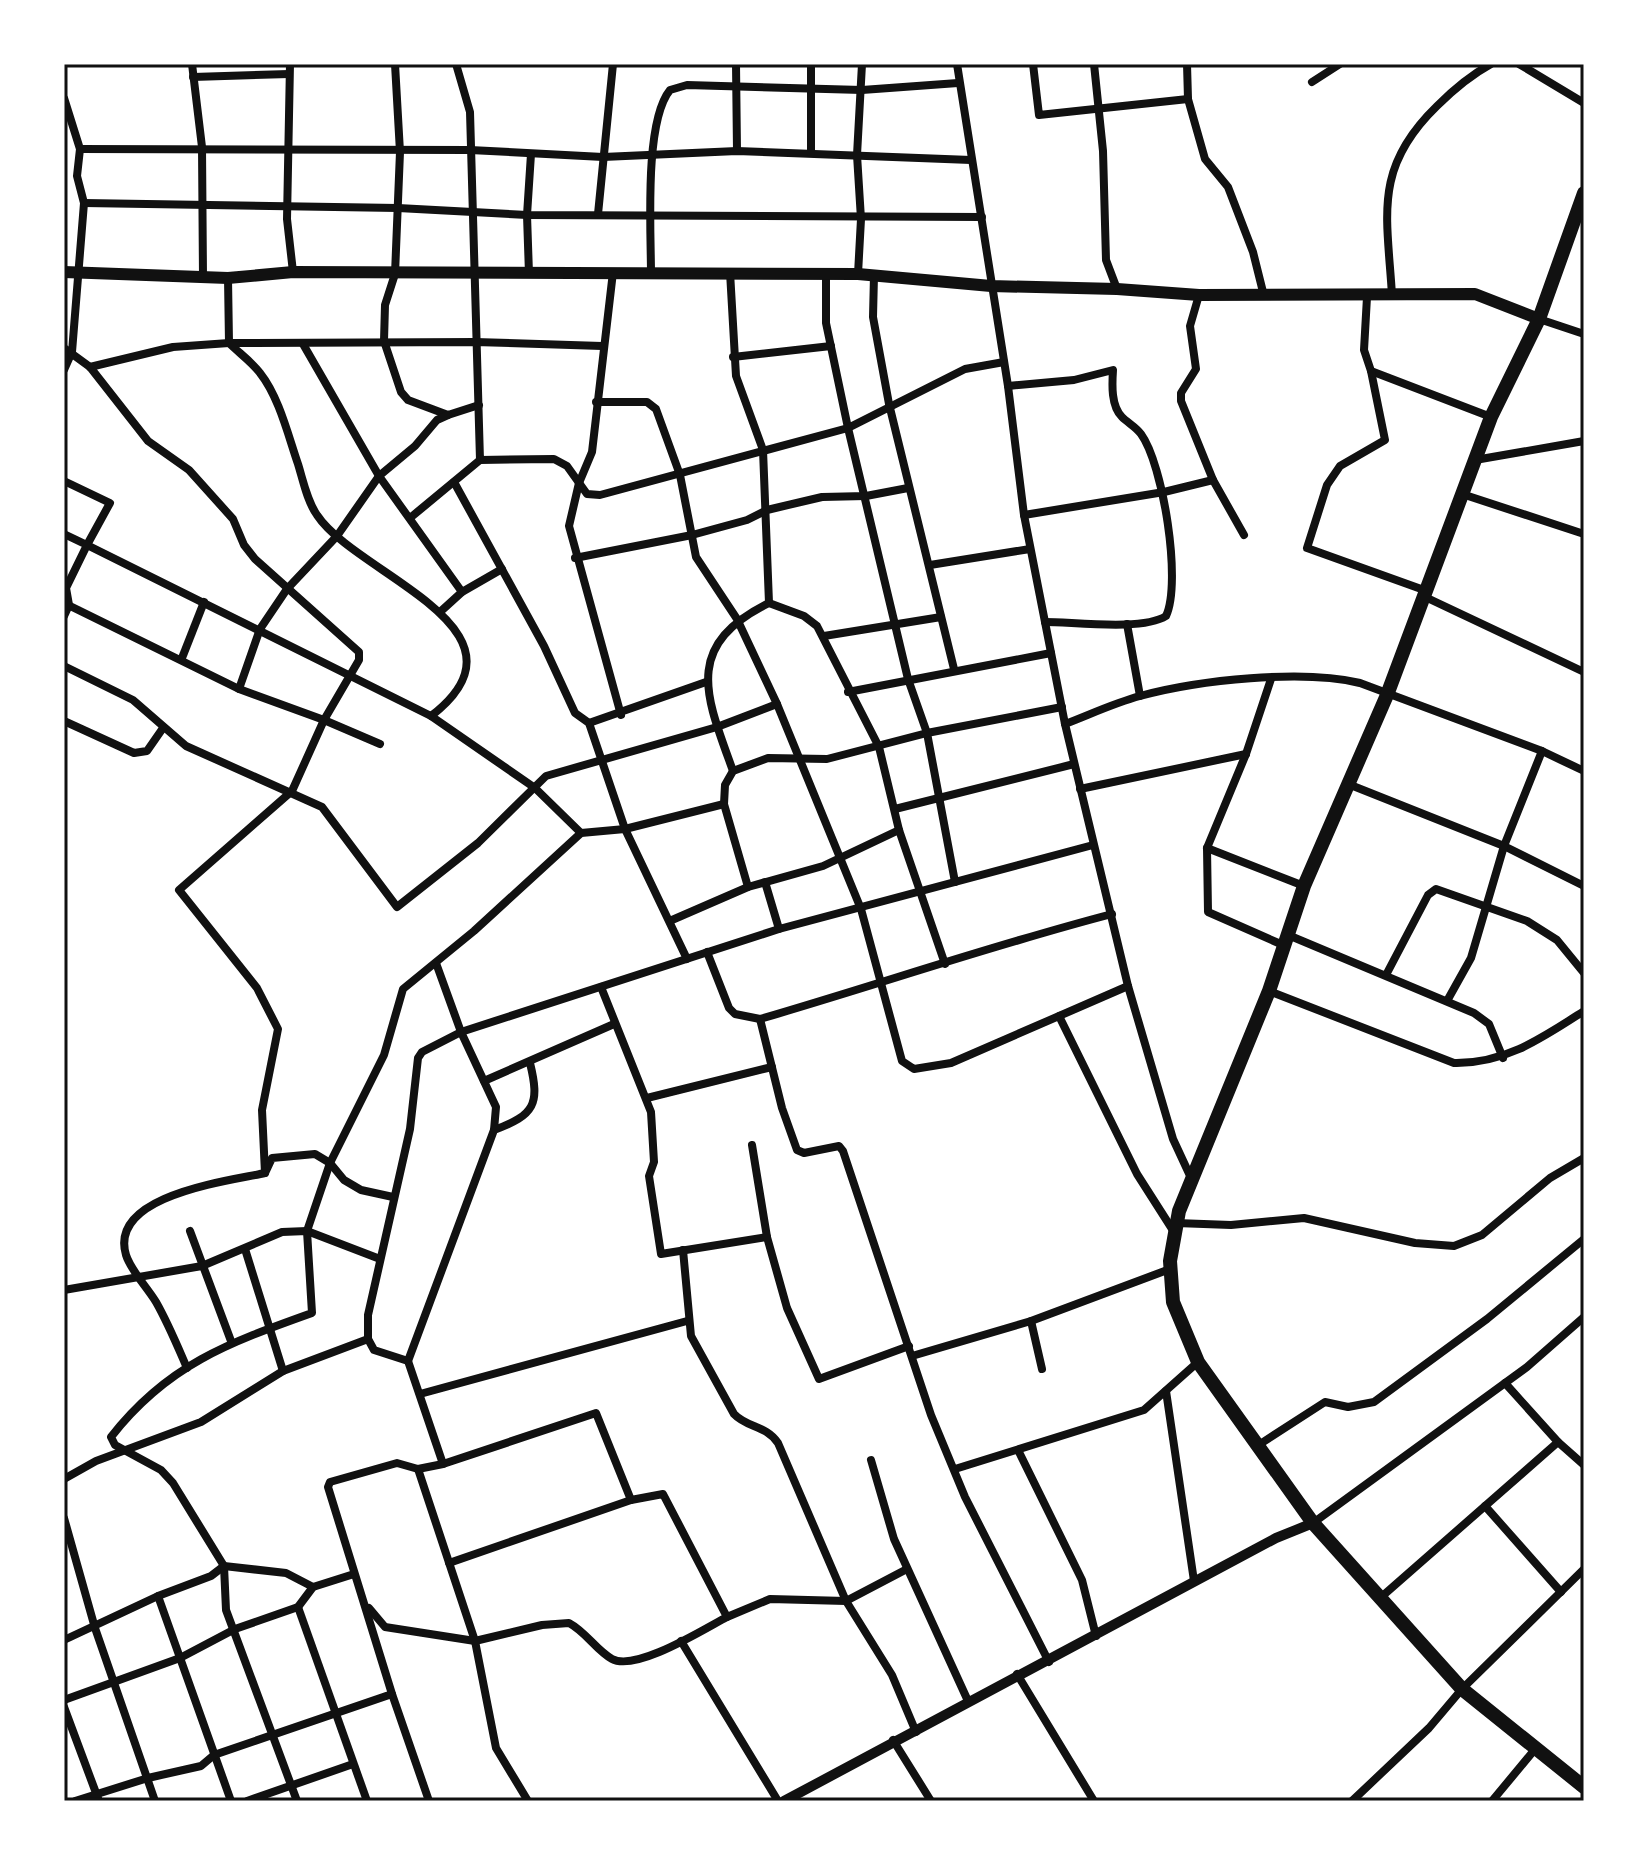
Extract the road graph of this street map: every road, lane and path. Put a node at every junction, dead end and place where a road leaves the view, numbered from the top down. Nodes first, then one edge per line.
1 (192, 64) edge
2 (290, 64) edge
3 (395, 64) edge
4 (456, 64) edge
5 (613, 64) edge
6 (736, 64) edge
7 (811, 64) edge
8 (862, 64) edge
9 (957, 64) edge
10 (1033, 64) edge
11 (1094, 64) edge
12 (1187, 64) edge
13 (1340, 64) edge
14 (1491, 64) edge
15 (1519, 64) edge
16 (289, 74) junction
17 (193, 77) junction
18 (1312, 82) dead end
19 (958, 83) junction
20 (737, 88) junction
21 (812, 90) junction
22 (862, 90) junction
23 (64, 98) edge
24 (1188, 99) junction
25 (1584, 103) edge
26 (1097, 109) junction
27 (202, 147) junction
28 (288, 148) junction
29 (80, 149) junction
30 (470, 150) junction
31 (737, 151) junction
32 (400, 152) junction
33 (653, 153) junction
34 (811, 153) junction
35 (531, 154) junction
36 (857, 155) junction
37 (603, 157) junction
38 (971, 160) junction
39 (1584, 193) edge
40 (84, 203) junction
41 (202, 204) junction
42 (288, 206) junction
43 (398, 208) junction
44 (471, 213) junction
45 (651, 213) junction
46 (1581, 213) edge
47 (598, 214) junction
48 (527, 215) junction
49 (982, 217) junction
50 (861, 219) junction
51 (476, 271) junction
52 (64, 272) edge
53 (293, 272) junction
54 (613, 272) junction
55 (730, 272) junction
56 (81, 273) junction
57 (395, 274) junction
58 (529, 274) junction
59 (651, 274) junction
60 (826, 274) junction
61 (858, 274) junction
62 (874, 275) junction
63 (203, 277) junction
64 (228, 278) junction
65 (991, 286) junction
66 (1117, 289) junction
67 (1199, 295) junction
68 (1392, 295) junction
69 (1264, 297) junction
70 (1367, 297) junction
71 (1539, 319) junction
72 (1584, 334) edge
73 (384, 341) junction
74 (475, 342) junction
75 (229, 343) junction
76 (303, 344) junction
77 (602, 346) junction
78 (831, 346) junction
79 (68, 350) edge
80 (733, 357) junction
81 (1004, 362) junction
82 (90, 367) junction
83 (64, 370) edge
84 (1371, 371) junction
85 (1008, 386) junction
86 (596, 402) junction
87 (889, 404) junction
88 (479, 405) junction
89 (448, 415) junction
90 (1491, 417) junction
91 (848, 428) junction
92 (1584, 441) edge
93 (763, 450) junction
94 (480, 460) junction
95 (1473, 461) junction
96 (680, 475) junction
97 (379, 476) junction
98 (1213, 480) junction
99 (64, 481) edge
100 (454, 482) junction
101 (579, 483) junction
102 (908, 488) junction
103 (1164, 492) junction
104 (1462, 494) junction
105 (866, 496) junction
106 (767, 510) junction
107 (1024, 515) junction
108 (410, 518) junction
109 (64, 534) edge
110 (1584, 534) edge
111 (692, 535) junction
112 (1244, 535) dead end
113 (337, 536) junction
114 (87, 545) junction
115 (1030, 549) junction
116 (575, 558) junction
117 (930, 565) junction
118 (502, 569) junction
119 (287, 589) junction
120 (462, 592) junction
121 (1423, 593) junction
122 (204, 602) junction
123 (769, 603) junction
124 (67, 604) edge
125 (440, 612) junction
126 (64, 616) edge
127 (941, 617) junction
128 (737, 619) junction
129 (1045, 622) junction
130 (1127, 624) junction
131 (896, 625) junction
132 (260, 629) junction
133 (824, 636) junction
134 (1051, 653) junction
135 (182, 658) junction
136 (64, 666) edge
137 (954, 669) junction
138 (1584, 672) edge
139 (347, 675) junction
140 (908, 679) junction
141 (1271, 679) junction
142 (706, 682) junction
143 (239, 689) junction
144 (848, 692) junction
145 (1387, 695) junction
146 (1140, 696) junction
147 (777, 704) junction
148 (1062, 707) junction
149 (621, 715) junction
150 (431, 716) junction
151 (324, 720) junction
152 (64, 721) edge
153 (589, 723) junction
154 (1065, 724) junction
155 (717, 727) junction
156 (163, 728) junction
157 (927, 733) junction
158 (380, 744) dead end
159 (879, 747) junction
160 (1542, 751) junction
161 (1246, 754) junction
162 (800, 758) junction
163 (599, 762) junction
164 (1074, 764) junction
165 (733, 771) junction
166 (1584, 771) edge
167 (1348, 784) junction
168 (535, 788) junction
169 (1080, 789) junction
170 (292, 791) junction
171 (937, 798) junction
172 (724, 804) junction
173 (895, 809) junction
174 (625, 829) junction
175 (899, 830) junction
176 (581, 833) junction
177 (1093, 845) junction
178 (1504, 846) junction
179 (1207, 848) junction
180 (839, 860) junction
181 (765, 882) junction
182 (955, 882) junction
183 (1304, 886) junction
184 (1584, 886) edge
185 (748, 887) junction
186 (922, 891) junction
187 (1486, 906) junction
188 (861, 909) junction
189 (1112, 914) junction
190 (672, 920) junction
191 (779, 929) junction
192 (1286, 940) junction
193 (707, 952) junction
194 (687, 959) junction
195 (436, 963) junction
196 (945, 964) junction
197 (1584, 973) edge
198 (1386, 975) junction
199 (882, 983) junction
200 (1128, 986) junction
201 (601, 987) junction
202 (1269, 991) junction
203 (1447, 1001) junction
204 (1584, 1011) edge
205 (1059, 1016) junction
206 (760, 1019) junction
207 (614, 1024) junction
208 (461, 1032) junction
209 (1503, 1058) junction
210 (530, 1063) junction
211 (772, 1067) junction
212 (484, 1081) junction
213 (647, 1098) junction
214 (494, 1130) junction
215 (752, 1145) dead end
216 (1584, 1158) edge
217 (330, 1163) junction
218 (265, 1173) junction
219 (1193, 1183) junction
220 (393, 1197) junction
221 (1175, 1228) junction
222 (190, 1231) dead end
223 (307, 1231) junction
224 (767, 1237) junction
225 (1584, 1239) edge
226 (245, 1249) junction
227 (683, 1250) junction
228 (380, 1259) junction
229 (202, 1266) junction
230 (1170, 1269) junction
231 (141, 1277) junction
232 (64, 1290) edge
233 (1584, 1317) edge
234 (687, 1321) junction
235 (1031, 1321) junction
236 (271, 1328) junction
237 (368, 1339) junction
238 (231, 1341) junction
239 (909, 1346) junction
240 (912, 1356) junction
241 (408, 1361) junction
242 (1198, 1362) junction
243 (187, 1368) junction
244 (1042, 1369) dead end
245 (283, 1371) junction
246 (1505, 1383) junction
247 (1166, 1391) junction
248 (420, 1394) junction
249 (1558, 1442) junction
250 (1257, 1447) junction
251 (1018, 1450) junction
252 (127, 1452) junction
253 (871, 1460) dead end
254 (443, 1464) junction
255 (1584, 1465) edge
256 (418, 1469) junction
257 (955, 1469) junction
258 (64, 1479) edge
259 (631, 1500) junction
260 (1485, 1506) junction
261 (64, 1518) edge
262 (1313, 1523) junction
263 (449, 1563) junction
264 (224, 1566) junction
265 (907, 1569) junction
266 (1584, 1569) edge
267 (354, 1574) junction
268 (1194, 1581) junction
269 (313, 1587) junction
270 (1561, 1592) junction
271 (158, 1596) junction
272 (1379, 1599) junction
273 (846, 1601) junction
274 (366, 1604) junction
275 (298, 1607) junction
276 (727, 1617) junction
277 (95, 1628) junction
278 (235, 1629) junction
279 (1096, 1636) junction
280 (64, 1640) edge
281 (475, 1641) junction
282 (681, 1641) junction
283 (180, 1658) junction
284 (1049, 1662) junction
285 (1017, 1674) junction
286 (115, 1681) junction
287 (1462, 1689) junction
288 (392, 1694) junction
289 (64, 1700) edge
290 (968, 1701) junction
291 (64, 1707) edge
292 (334, 1713) junction
293 (916, 1732) junction
294 (274, 1737) junction
295 (893, 1740) junction
296 (1536, 1748) junction
297 (214, 1755) junction
298 (353, 1764) junction
299 (148, 1778) junction
300 (291, 1782) junction
301 (1584, 1787) edge
302 (98, 1797) edge
303 (1356, 1800) edge
304 (75, 1801) edge
305 (155, 1801) edge
306 (231, 1801) edge
307 (247, 1801) edge
308 (297, 1801) edge
309 (367, 1801) edge
310 (429, 1801) edge
311 (528, 1801) edge
312 (781, 1801) edge
313 (931, 1801) edge
314 (1094, 1801) edge
315 (1492, 1801) edge

1 - 17 street
2 - 16 street
3 - 32 street
4 - 30 street
5 - 37 street
6 - 20 street
7 - 21 street
8 - 22 street
9 - 19 street
10 - 26 street
11 - 26 street
12 - 24 street
13 - 18 street
14 - 68 street
15 - 25 street
16 - 17 street
16 - 28 street
17 - 27 street
19 - 22 street
19 - 38 street
20 - 21 street
20 - 31 street
20 - 33 street
21 - 22 street
21 - 34 street
22 - 36 street
23 - 29 street
24 - 26 street
24 - 69 street
26 - 66 street
27 - 28 street
27 - 29 street
27 - 41 street
28 - 32 street
28 - 42 street
29 - 40 street
30 - 32 street
30 - 35 street
30 - 44 street
31 - 33 street
31 - 34 street
32 - 43 street
33 - 37 street
33 - 45 street
34 - 36 street
35 - 37 street
35 - 48 street
36 - 38 street
36 - 50 street
37 - 47 street
38 - 49 street
39 - 46 main road
40 - 41 street
40 - 56 street
41 - 42 street
41 - 63 street
42 - 43 street
42 - 53 street
43 - 44 street
43 - 57 street
44 - 48 street
44 - 51 street
45 - 47 street
45 - 50 street
45 - 59 street
46 - 71 main road
47 - 48 street
48 - 58 street
49 - 50 street
49 - 65 street
50 - 61 street
51 - 57 main road
51 - 58 main road
51 - 74 street
52 - 56 main road
53 - 57 main road
53 - 64 main road
54 - 58 main road
54 - 59 main road
54 - 77 street
55 - 59 main road
55 - 60 main road
55 - 80 street
56 - 63 main road
56 - 79 street
57 - 73 street
60 - 61 main road
60 - 78 street
61 - 62 main road
62 - 65 main road
62 - 87 street
63 - 64 main road
64 - 75 street
65 - 66 main road
65 - 81 street
66 - 67 main road
67 - 69 main road
67 - 98 street
68 - 70 main road
68 - 71 main road
69 - 70 main road
70 - 84 street
71 - 72 street
71 - 90 main road
73 - 74 street
73 - 76 street
73 - 89 street
74 - 77 street
74 - 88 street
75 - 76 street
75 - 82 street
75 - 113 street
76 - 97 street
77 - 86 street
78 - 80 street
78 - 91 street
79 - 82 street
79 - 83 street
80 - 93 street
81 - 85 street
81 - 87 street
82 - 119 street
84 - 90 street
84 - 121 street
85 - 103 street
85 - 107 street
86 - 96 street
86 - 101 street
87 - 91 street
87 - 102 street
88 - 89 street
88 - 94 street
89 - 97 street
90 - 95 main road
91 - 93 street
91 - 105 street
92 - 95 street
93 - 96 street
93 - 106 street
94 - 100 street
94 - 101 street
95 - 104 main road
96 - 101 street
96 - 111 street
97 - 108 street
97 - 113 street
98 - 103 street
98 - 112 street
99 - 114 street
100 - 108 street
100 - 118 street
101 - 116 street
102 - 105 street
102 - 117 street
103 - 107 street
103 - 130 street
104 - 110 street
104 - 121 main road
105 - 106 street
105 - 131 street
106 - 111 street
106 - 123 street
107 - 115 street
108 - 120 street
109 - 114 street
111 - 116 street
111 - 128 street
113 - 119 street
113 - 125 street
114 - 122 street
114 - 124 street
115 - 117 street
115 - 129 street
116 - 149 street
117 - 127 street
118 - 120 street
118 - 153 street
119 - 132 street
119 - 139 street
120 - 125 street
121 - 138 street
121 - 145 main road
122 - 132 street
122 - 135 street
123 - 128 street
123 - 133 street
124 - 126 street
124 - 135 street
125 - 150 street
127 - 131 street
127 - 137 street
128 - 142 street
128 - 147 street
129 - 130 street
129 - 134 street
130 - 146 street
131 - 133 street
131 - 140 street
132 - 139 street
132 - 143 street
133 - 144 street
134 - 137 street
134 - 148 street
135 - 143 street
136 - 156 street
137 - 140 street
139 - 150 street
139 - 151 street
140 - 144 street
140 - 157 street
141 - 145 street
141 - 146 street
141 - 161 street
142 - 149 street
142 - 155 street
143 - 151 street
144 - 159 street
145 - 160 street
145 - 167 main road
146 - 154 street
147 - 155 street
147 - 162 street
148 - 154 street
148 - 157 street
149 - 153 street
150 - 168 street
151 - 158 street
151 - 170 street
152 - 156 street
153 - 163 street
154 - 164 street
155 - 163 street
155 - 165 street
156 - 170 street
157 - 159 street
157 - 171 street
159 - 162 street
159 - 173 street
160 - 166 street
160 - 178 street
161 - 169 street
161 - 179 street
162 - 165 street
162 - 180 street
163 - 168 street
163 - 174 street
164 - 169 street
164 - 171 street
165 - 172 street
167 - 178 street
167 - 183 main road
168 - 170 street
168 - 176 street
169 - 177 street
170 - 218 street
171 - 173 street
171 - 182 street
172 - 174 street
172 - 185 street
173 - 175 street
174 - 176 street
174 - 190 street
175 - 180 street
175 - 186 street
176 - 195 street
177 - 182 street
177 - 189 street
178 - 184 street
178 - 187 street
179 - 183 street
179 - 192 street
180 - 181 street
180 - 188 street
181 - 185 street
181 - 191 street
182 - 186 street
183 - 192 main road
185 - 190 street
186 - 188 street
186 - 196 street
187 - 197 street
187 - 198 street
187 - 203 street
188 - 191 street
188 - 199 street
189 - 196 street
189 - 200 street
190 - 194 street
191 - 193 street
192 - 198 street
192 - 202 main road
193 - 194 street
193 - 206 street
194 - 201 street
195 - 208 street
195 - 217 street
196 - 199 street
198 - 203 street
199 - 205 street
199 - 206 street
200 - 205 street
200 - 219 street
201 - 207 street
201 - 208 street
202 - 209 street
202 - 219 main road
203 - 209 street
204 - 209 street
205 - 221 street
206 - 211 street
207 - 210 street
207 - 213 street
208 - 212 street
208 - 220 street
210 - 212 street
210 - 214 street
211 - 213 street
211 - 239 street
212 - 214 street
213 - 227 street
214 - 241 street
215 - 224 street
216 - 221 street
217 - 218 street
217 - 220 street
217 - 223 street
218 - 231 street
219 - 221 main road
220 - 228 street
221 - 230 main road
222 - 229 street
223 - 226 street
223 - 228 street
223 - 236 street
224 - 227 street
224 - 239 street
225 - 250 street
226 - 229 street
226 - 236 street
227 - 234 street
228 - 237 street
229 - 231 street
229 - 238 street
230 - 235 street
230 - 242 main road
231 - 232 street
231 - 243 street
233 - 246 street
234 - 248 street
234 - 273 street
235 - 240 street
235 - 244 street
236 - 238 street
236 - 245 street
237 - 241 street
237 - 245 street
238 - 243 street
239 - 240 street
240 - 257 street
241 - 248 street
242 - 247 street
242 - 250 main road
243 - 252 street
245 - 252 street
246 - 249 street
246 - 262 street
247 - 251 street
247 - 268 street
248 - 254 street
249 - 255 street
249 - 260 street
250 - 262 main road
251 - 257 street
251 - 279 street
252 - 258 street
252 - 264 street
253 - 265 street
254 - 256 street
254 - 259 street
256 - 263 street
256 - 267 street
257 - 284 street
259 - 263 street
259 - 276 street
260 - 270 street
260 - 272 street
261 - 277 street
262 - 268 street
262 - 272 main road
263 - 281 street
264 - 269 street
264 - 271 street
264 - 278 street
265 - 273 street
265 - 290 street
266 - 270 street
267 - 269 street
267 - 274 street
268 - 279 street
269 - 275 street
270 - 287 street
271 - 277 street
271 - 283 street
272 - 287 main road
273 - 276 street
273 - 293 street
274 - 281 street
274 - 288 street
275 - 278 street
275 - 292 street
276 - 282 street
277 - 280 street
277 - 286 street
278 - 283 street
278 - 294 street
279 - 284 street
281 - 282 street
281 - 311 street
282 - 312 street
283 - 286 street
283 - 297 street
284 - 285 street
285 - 290 street
285 - 314 street
286 - 289 street
286 - 299 street
287 - 296 main road
287 - 303 street
288 - 292 street
288 - 310 street
290 - 293 street
291 - 302 street
292 - 294 street
292 - 298 street
293 - 295 street
294 - 297 street
294 - 300 street
295 - 312 street
295 - 313 street
296 - 301 main road
296 - 315 street
297 - 299 street
297 - 306 street
298 - 300 street
298 - 309 street
299 - 302 street
299 - 305 street
300 - 307 street
300 - 308 street
302 - 304 street

